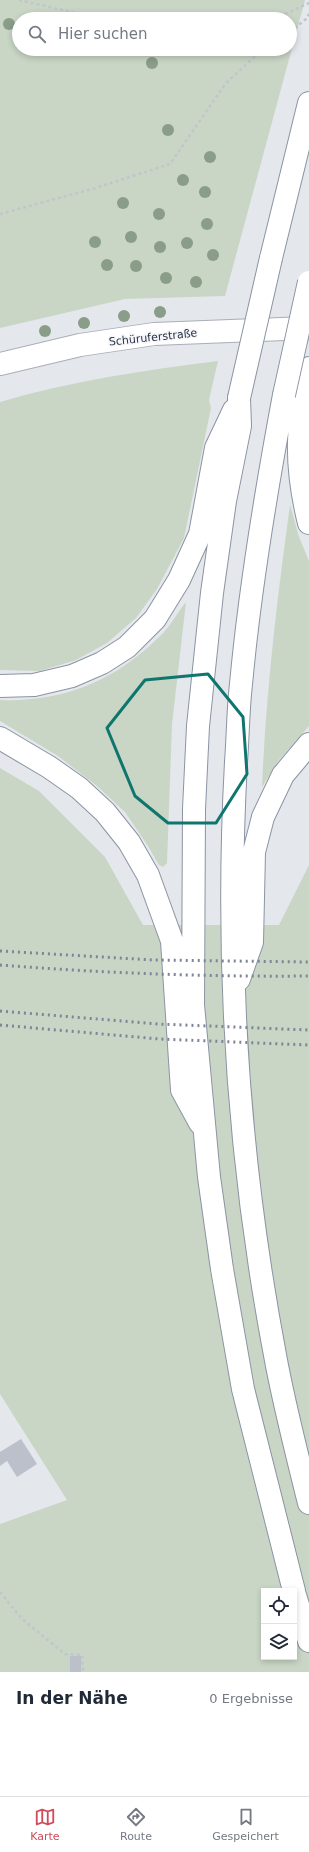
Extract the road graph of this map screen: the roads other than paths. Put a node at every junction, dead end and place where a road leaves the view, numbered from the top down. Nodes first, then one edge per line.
1 (308, 106) edge
2 (309, 282) edge
3 (309, 328) edge
4 (0, 364) edge
5 (309, 368) edge
6 (293, 395) junction
7 (239, 398) junction
8 (309, 523) edge
9 (0, 686) edge
10 (0, 738) edge
11 (309, 744) edge
12 (234, 994) junction
13 (205, 1133) junction
14 (309, 1503) edge
15 (293, 1588) edge
16 (297, 1601) edge
17 (309, 1641) edge

1 - 7 main road, bridge
2 - 6 main road, bridge
3 - 4 main road, Schüruferstraße
5 - 6 main road
6 - 8 main road
6 - 12 main road
7 - 9 main road
7 - 13 main road
10 - 13 main road
11 - 12 main road
12 - 14 main road
13 - 15 main road
16 - 17 main road

